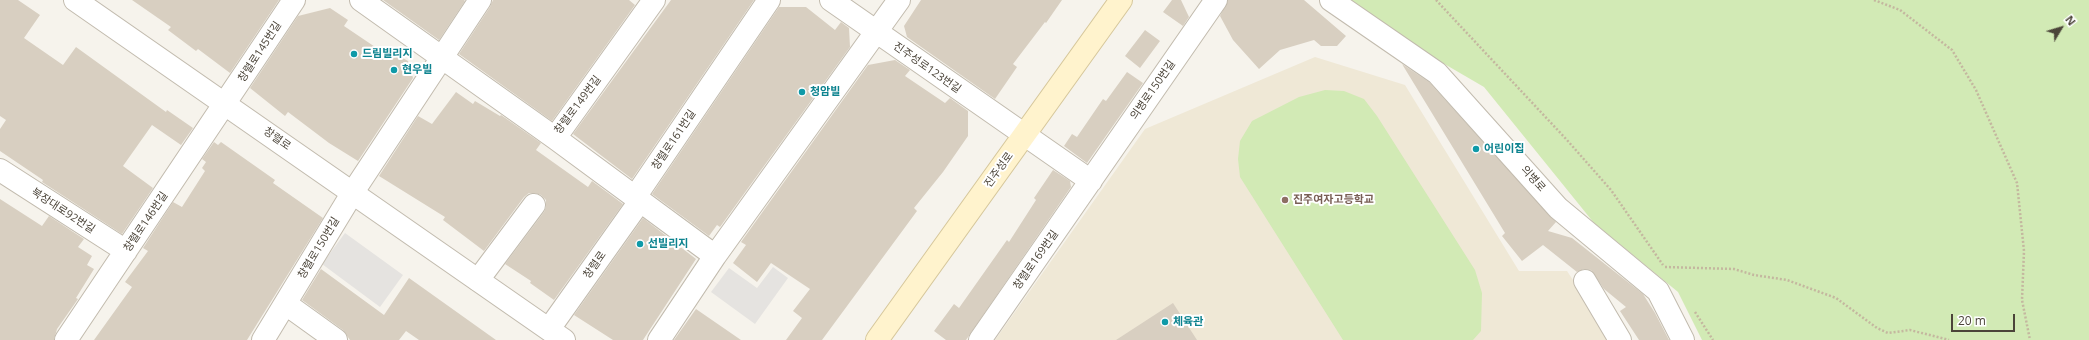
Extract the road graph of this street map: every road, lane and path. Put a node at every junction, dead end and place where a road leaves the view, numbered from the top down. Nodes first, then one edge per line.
1 (75, 0) edge
2 (294, 0) edge
3 (361, 0) edge
4 (480, 0) edge
5 (654, 0) edge
6 (769, 0) edge
7 (831, 0) edge
8 (899, 0) edge
9 (1121, 0) edge
10 (1216, 0) edge
11 (1331, 0) edge
12 (1436, 0) edge
13 (1874, 0) edge
14 (876, 33) junction
15 (442, 56) junction
16 (226, 104) junction
17 (1024, 135) junction
18 (556, 138) junction
19 (0, 170) edge
20 (1091, 181) junction
21 (353, 192) junction
22 (638, 199) junction
23 (534, 205) dead end
24 (126, 251) junction
25 (715, 256) junction
26 (478, 280) junction
27 (1585, 280) dead end
28 (286, 304) junction
29 (556, 335) edge
30 (66, 340) edge
31 (263, 340) edge
32 (336, 340) edge
33 (659, 340) edge
34 (877, 340) edge
35 (980, 340) edge
36 (1620, 340) edge
37 (1683, 340) edge
38 (1949, 340) edge
39 (2030, 340) edge

1 - 16 street, 창렬로
2 - 16 street, 창렬로145번길
3 - 15 street, 창렬로149번길
4 - 15 street
5 - 18 street, 창렬로149번길
6 - 22 street, 창렬로161번길
7 - 14 street, 진주성로123번길
8 - 14 street
9 - 17 main road, 진주성로
10 - 20 street, 의병로150번길
11 - 37 street, 의병로
12 - 38 path
13 - 39 path
14 - 17 street, 진주성로123번길
14 - 25 street
15 - 18 street, 창렬로149번길
15 - 21 street
16 - 21 street, 창렬로
16 - 24 street, 창렬로146번길
17 - 20 street, 진주성로123번길
17 - 34 main road, 진주성로
18 - 22 street
19 - 24 street, 북장대로92번길
20 - 35 street, 창렬로169번길
21 - 26 street, 창렬로
21 - 28 street, 창렬로150번길
22 - 25 street
22 - 29 street, 창렬로
23 - 26 street
24 - 30 street, 창렬로146번길
25 - 33 street
26 - 29 street, 창렬로
27 - 36 street
28 - 31 street, 창렬로150번길
28 - 32 street

